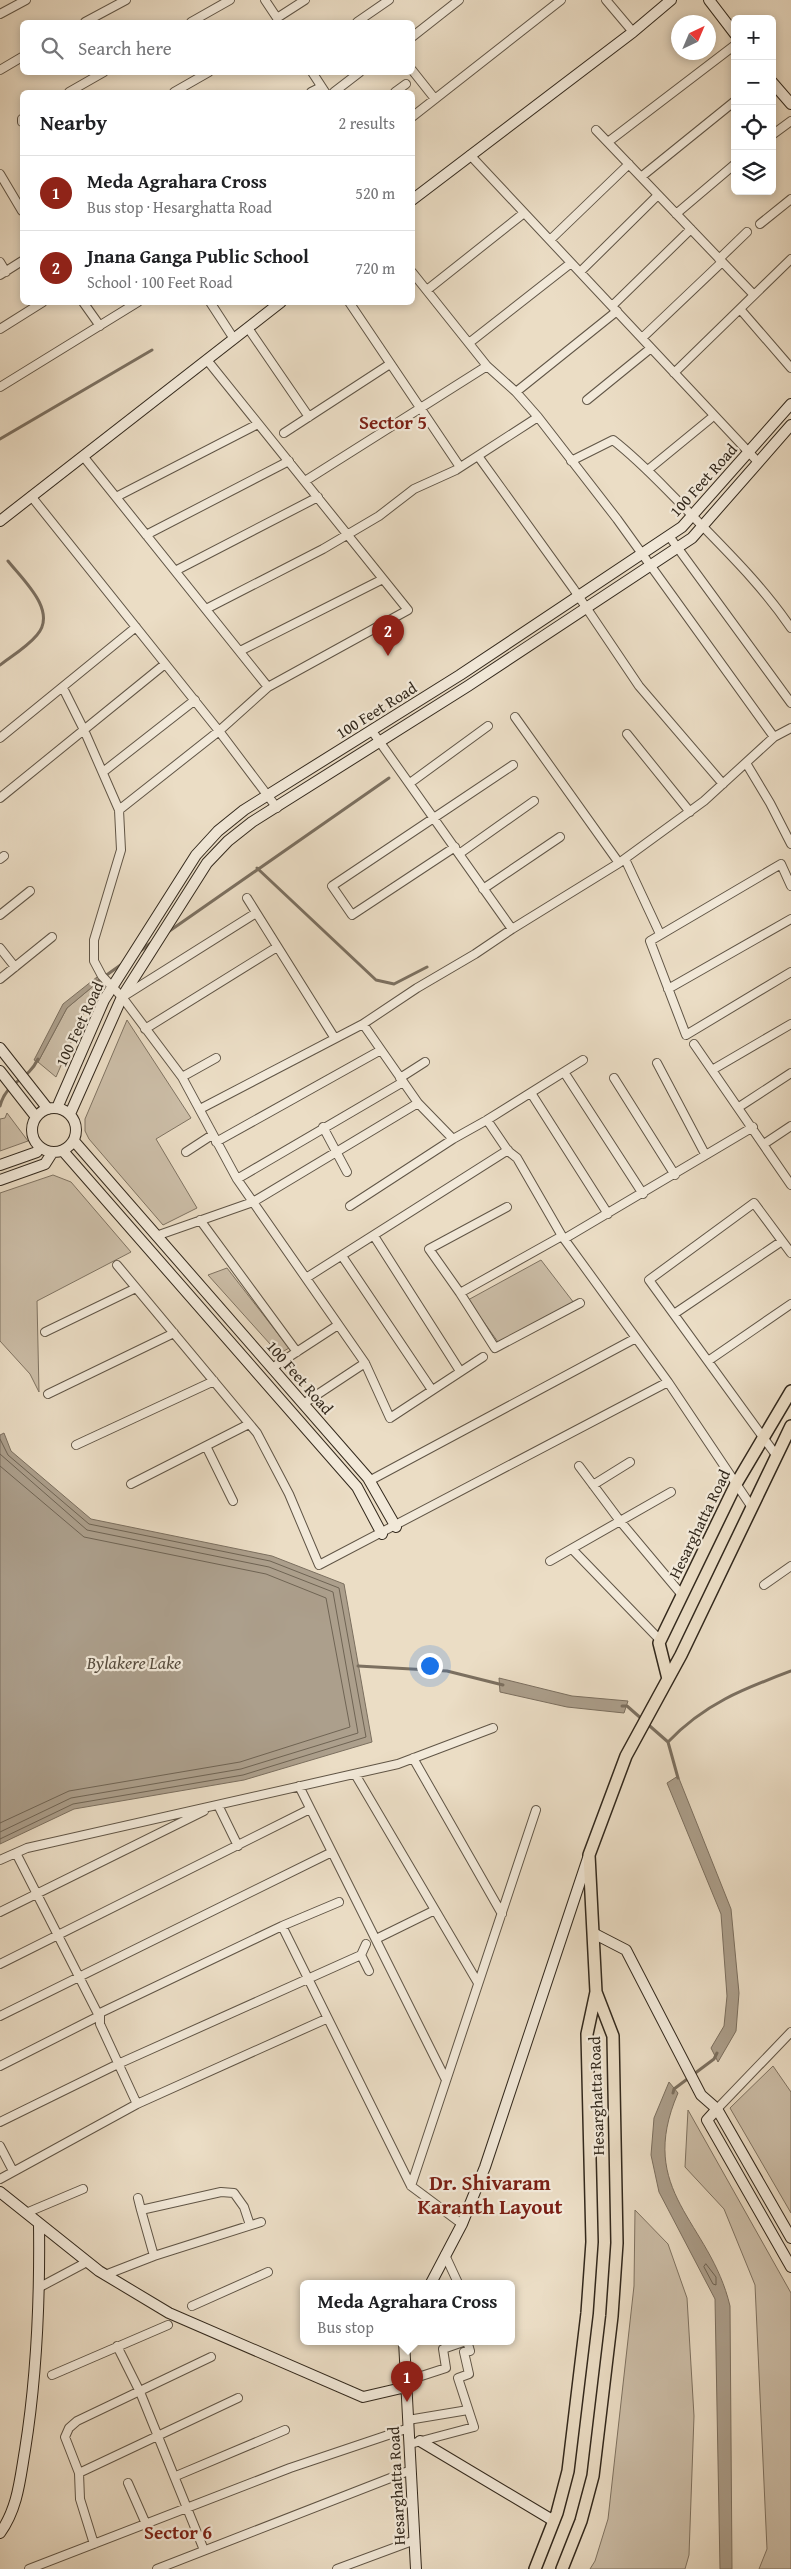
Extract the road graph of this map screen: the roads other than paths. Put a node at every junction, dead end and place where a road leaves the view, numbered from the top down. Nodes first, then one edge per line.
1 (26, 0) edge
2 (126, 0) edge
3 (230, 0) edge
4 (265, 0) edge
5 (304, 0) edge
6 (389, 0) edge
7 (459, 0) edge
8 (561, 0) edge
9 (606, 0) edge
10 (671, 0) edge
11 (709, 0) edge
12 (0, 14) edge
13 (89, 20) edge
14 (195, 20) edge
15 (279, 20) edge
16 (360, 20) edge
17 (731, 29) edge
18 (633, 32) junction
19 (415, 35) edge
20 (731, 48) edge
21 (20, 58) edge
22 (0, 70) edge
23 (415, 74) edge
24 (99, 75) edge
25 (203, 75) edge
26 (314, 75) edge
27 (356, 75) edge
28 (406, 84) dead end
29 (776, 87) edge
30 (72, 90) edge
31 (177, 90) edge
32 (323, 90) edge
33 (337, 90) edge
34 (398, 90) edge
35 (436, 99) junction
36 (731, 104) edge
37 (791, 104) edge
38 (415, 115) edge
39 (791, 121) edge
40 (596, 130) dead end
41 (776, 132) edge
42 (608, 142) junction
43 (470, 155) junction
44 (629, 164) junction
45 (731, 167) edge
46 (0, 174) edge
47 (641, 177) junction
48 (658, 195) junction
49 (415, 198) edge
50 (791, 199) edge
51 (20, 208) edge
52 (524, 213) junction
53 (676, 214) junction
54 (760, 224) dead end
55 (691, 229) junction
56 (747, 232) dead end
57 (550, 240) junction
58 (791, 259) edge
59 (721, 261) junction
60 (0, 262) edge
61 (20, 262) edge
62 (571, 263) junction
63 (580, 272) junction
64 (3, 274) edge
65 (415, 276) edge
66 (426, 290) junction
67 (754, 295) junction
68 (38, 305) edge
69 (85, 305) edge
70 (133, 305) edge
71 (212, 305) edge
72 (274, 305) edge
73 (350, 305) edge
74 (740, 308) junction
75 (614, 309) junction
76 (100, 326) junction
77 (248, 328) junction
78 (0, 329) edge
79 (642, 338) junction
80 (234, 339) junction
81 (469, 343) junction
82 (652, 348) junction
83 (207, 360) junction
84 (390, 364) junction
85 (487, 366) junction
86 (791, 368) edge
87 (674, 373) junction
88 (0, 388) edge
89 (516, 392) junction
90 (587, 400) dead end
91 (791, 404) edge
92 (420, 408) junction
93 (309, 417) junction
94 (538, 417) junction
95 (710, 420) dead end
96 (258, 424) junction
97 (791, 425) edge
98 (284, 433) dead end
99 (749, 452) junction
100 (83, 456) junction
101 (478, 456) junction
102 (289, 461) junction
103 (570, 461) junction
104 (758, 462) junction
105 (460, 467) junction
106 (649, 469) junction
107 (305, 481) junction
108 (31, 496) junction
109 (116, 497) junction
110 (318, 497) junction
111 (692, 516) junction
112 (0, 521) edge
113 (702, 525) junction
114 (347, 534) junction
115 (146, 535) junction
116 (669, 536) junction
117 (677, 547) junction
118 (641, 554) junction
119 (650, 566) junction
120 (176, 571) junction
121 (383, 579) junction
122 (578, 596) junction
123 (586, 608) junction
124 (206, 609) junction
125 (136, 627) junction
126 (791, 628) edge
127 (240, 651) junction
128 (165, 664) junction
129 (268, 687) junction
130 (62, 688) junction
131 (194, 700) junction
132 (791, 703) edge
133 (515, 717) dead end
134 (488, 726) dead end
135 (791, 728) edge
136 (84, 730) junction
137 (219, 731) junction
138 (372, 731) junction
139 (627, 734) dead end
140 (774, 737) junction
141 (0, 738) edge
142 (380, 742) junction
143 (746, 763) junction
144 (512, 765) dead end
145 (103, 772) junction
146 (410, 783) junction
147 (723, 784) junction
148 (269, 796) junction
149 (0, 798) edge
150 (534, 801) dead end
151 (277, 808) junction
152 (119, 810) junction
153 (690, 812) junction
154 (434, 816) junction
155 (560, 837) dead end
156 (791, 844) edge
157 (457, 851) junction
158 (622, 861) junction
159 (791, 886) edge
160 (483, 889) junction
161 (30, 891) dead end
162 (247, 898) dead end
163 (256, 913) junction
164 (0, 915) edge
165 (791, 919) edge
166 (512, 929) junction
167 (660, 934) junction
168 (52, 937) dead end
169 (277, 947) junction
170 (0, 948) edge
171 (14, 968) junction
172 (791, 972) edge
173 (0, 979) edge
174 (112, 987) junction
175 (668, 989) junction
176 (122, 997) junction
177 (363, 1024) junction
178 (791, 1024) edge
179 (145, 1029) junction
180 (334, 1037) dead end
181 (694, 1044) dead end
182 (381, 1050) junction
183 (3, 1052) edge
184 (216, 1058) dead end
185 (583, 1060) dead end
186 (424, 1062) dead end
187 (657, 1063) dead end
188 (712, 1070) junction
189 (0, 1071) edge
190 (564, 1072) junction
191 (791, 1073) edge
192 (182, 1077) junction
193 (614, 1078) dead end
194 (401, 1080) junction
195 (531, 1093) junction
196 (418, 1103) junction
197 (738, 1107) junction
198 (53, 1108) junction
199 (200, 1109) junction
200 (70, 1114) junction
201 (36, 1117) junction
202 (488, 1120) junction
203 (791, 1126) edge
204 (323, 1127) junction
205 (752, 1128) junction
206 (214, 1138) junction
207 (453, 1140) junction
208 (74, 1142) junction
209 (764, 1144) junction
210 (40, 1147) junction
211 (508, 1150) junction
212 (63, 1151) junction
213 (186, 1152) dead end
214 (336, 1152) junction
215 (52, 1153) junction
216 (705, 1154) junction
217 (0, 1165) edge
218 (347, 1172) dead end
219 (675, 1175) junction
220 (237, 1178) junction
221 (0, 1180) edge
222 (791, 1185) edge
223 (643, 1194) junction
224 (253, 1202) junction
225 (350, 1206) dead end
226 (507, 1207) dead end
227 (608, 1214) junction
228 (200, 1220) junction
229 (156, 1236) junction
230 (374, 1236) junction
231 (563, 1238) junction
232 (782, 1240) junction
233 (791, 1253) edge
234 (342, 1256) junction
235 (118, 1265) dead end
236 (306, 1278) junction
237 (136, 1288) junction
238 (460, 1293) junction
239 (580, 1303) dead end
240 (791, 1304) edge
241 (674, 1314) junction
242 (338, 1324) junction
243 (45, 1332) dead end
244 (174, 1333) junction
245 (636, 1338) junction
246 (297, 1352) junction
247 (483, 1357) dead end
248 (708, 1361) junction
249 (365, 1363) junction
250 (272, 1368) junction
251 (460, 1372) junction
252 (214, 1381) junction
253 (668, 1382) junction
254 (432, 1390) junction
255 (791, 1390) edge
256 (48, 1394) dead end
257 (303, 1404) junction
258 (249, 1424) junction
259 (791, 1426) edge
260 (763, 1437) junction
261 (76, 1444) dead end
262 (206, 1446) junction
263 (776, 1455) junction
264 (630, 1462) dead end
265 (579, 1466) dead end
266 (369, 1481) junction
267 (130, 1484) dead end
268 (736, 1484) junction
269 (593, 1485) junction
270 (672, 1492) dead end
271 (233, 1501) dead end
272 (751, 1506) junction
273 (620, 1521) junction
274 (396, 1526) junction
275 (382, 1534) junction
276 (572, 1549) junction
277 (550, 1561) dead end
278 (791, 1566) edge
279 (764, 1584) dead end
280 (682, 1595) junction
281 (660, 1640) junction
282 (668, 1678) junction
283 (493, 1728) dead end
284 (413, 1758) junction
285 (355, 1774) junction
286 (299, 1786) junction
287 (216, 1805) junction
288 (310, 1809) junction
289 (536, 1810) dead end
290 (238, 1846) junction
291 (332, 1852) junction
292 (16, 1853) junction
293 (589, 1855) junction
294 (0, 1860) edge
295 (37, 1894) junction
296 (339, 1902) dead end
297 (435, 1910) junction
298 (0, 1912) edge
299 (502, 1914) junction
300 (282, 1926) junction
301 (593, 1933) junction
302 (58, 1936) junction
303 (376, 1939) junction
304 (366, 1944) dead end
305 (360, 1955) junction
306 (0, 1964) edge
307 (369, 1972) dead end
308 (79, 1977) junction
309 (307, 1980) junction
310 (478, 1983) junction
311 (596, 1992) junction
312 (0, 2016) edge
313 (99, 2016) junction
314 (326, 2019) junction
315 (791, 2032) edge
316 (118, 2064) junction
317 (0, 2066) edge
318 (446, 2080) junction
319 (137, 2104) junction
320 (717, 2109) junction
321 (0, 2122) edge
322 (0, 2146) edge
323 (13, 2170) junction
324 (0, 2179) edge
325 (411, 2186) junction
326 (83, 2190) dead end
327 (0, 2192) edge
328 (138, 2198) dead end
329 (141, 2210) junction
330 (26, 2213) junction
331 (261, 2222) dead end
332 (40, 2224) junction
333 (462, 2224) junction
334 (250, 2225) junction
335 (791, 2238) edge
336 (445, 2255) junction
337 (154, 2256) junction
338 (87, 2262) junction
339 (791, 2267) edge
340 (268, 2272) dead end
341 (105, 2275) junction
342 (432, 2280) edge
343 (457, 2280) edge
344 (40, 2287) junction
345 (192, 2306) dead end
346 (168, 2325) dead end
347 (404, 2345) edge
348 (454, 2345) edge
349 (468, 2345) edge
350 (117, 2346) junction
351 (211, 2356) dead end
352 (52, 2374) dead end
353 (406, 2384) junction
354 (140, 2392) junction
355 (238, 2398) dead end
356 (468, 2410) junction
357 (409, 2425) junction
358 (285, 2430) dead end
359 (159, 2436) junction
360 (415, 2442) junction
361 (411, 2470) junction
362 (79, 2473) junction
363 (176, 2476) junction
364 (128, 2482) dead end
365 (187, 2509) junction
366 (554, 2521) junction
367 (146, 2524) junction
368 (0, 2533) edge
369 (415, 2540) junction
370 (94, 2544) junction
371 (204, 2550) junction
372 (29, 2569) edge
373 (157, 2569) edge
374 (337, 2569) edge
375 (416, 2569) edge
376 (535, 2569) edge
377 (562, 2569) edge

1 - 12 street
2 - 13 street
3 - 14 street
4 - 15 street
5 - 15 street
6 - 16 street
7 - 19 street
8 - 35 street
9 - 18 street
10 - 18 main road
11 - 17 main road
18 - 43 main road
20 - 42 street
21 - 22 street
23 - 35 street
24 - 30 street
25 - 31 street
26 - 32 street
27 - 33 street
28 - 34 street
29 - 37 main road
35 - 38 street
36 - 47 street
39 - 41 street
40 - 42 street
42 - 44 street
43 - 49 main road
43 - 52 street
44 - 47 street
44 - 57 street
45 - 53 street
46 - 51 street
47 - 48 street
48 - 53 street
48 - 63 street
50 - 54 street
52 - 57 street
52 - 66 street
53 - 55 street
55 - 59 street
55 - 75 street
56 - 59 street
57 - 62 street
58 - 67 street
59 - 67 street
59 - 79 street
60 - 64 street
61 - 64 street
62 - 63 street
62 - 81 street
63 - 75 street
65 - 66 street
66 - 81 street
67 - 74 street
68 - 78 street
69 - 76 street
70 - 76 street
71 - 80 street
72 - 77 main road
73 - 84 street
74 - 86 street
74 - 87 street
75 - 79 street
75 - 89 street
76 - 88 street
77 - 80 main road
77 - 93 street
79 - 82 street
80 - 83 main road
81 - 85 street
82 - 87 street
82 - 90 street
83 - 96 street
83 - 100 main road
84 - 92 street
84 - 93 street
85 - 89 street
85 - 92 street
87 - 99 street
89 - 94 street
91 - 99 main road, 100 Feet Road
92 - 105 street
92 - 107 street
93 - 98 street
94 - 101 street
94 - 103 street
95 - 106 street
96 - 102 street
96 - 109 street
97 - 104 main road, 100 Feet Road
99 - 104 street
99 - 111 main road, 100 Feet Road
100 - 108 main road
100 - 109 street
101 - 105 street
101 - 122 street
102 - 107 street
102 - 115 street
103 - 106 street
103 - 118 street
104 - 113 main road, 100 Feet Road
105 - 114 street
106 - 111 street
107 - 110 street
108 - 112 main road
108 - 125 street
109 - 115 street
110 - 114 street
110 - 120 street
111 - 113 street
111 - 116 main road, 100 Feet Road
113 - 117 main road, 100 Feet Road
113 - 126 street
114 - 121 street
114 - 124 street
115 - 120 street
116 - 117 street
116 - 118 main road, 100 Feet Road
117 - 119 main road, 100 Feet Road
117 - 132 street
118 - 119 street
118 - 122 main road, 100 Feet Road
119 - 123 main road, 100 Feet Road
119 - 140 street
120 - 124 street
121 - 127 street
121 - 129 street
122 - 123 street
122 - 138 main road, 100 Feet Road
123 - 142 main road, 100 Feet Road
123 - 147 street
124 - 127 street
125 - 128 street
125 - 130 street
127 - 129 street
128 - 131 street
128 - 136 street
129 - 137 street
130 - 136 street
130 - 141 street
131 - 137 street
131 - 145 street
133 - 158 street
134 - 146 street
135 - 140 street
136 - 145 street
136 - 149 street
137 - 148 street
137 - 152 street
138 - 142 street
138 - 148 main road, 100 Feet Road
139 - 153 street
140 - 143 street
142 - 146 street
142 - 151 main road, 100 Feet Road
143 - 147 street
143 - 156 street
144 - 154 street
145 - 152 street
146 - 154 street
147 - 153 street
148 - 151 street
148 - 174 main road, 100 Feet Road
150 - 157 street
151 - 176 main road, 100 Feet Road
152 - 174 street
153 - 158 street
154 - 157 street
154 - 157 street
155 - 160 street
157 - 160 street
158 - 166 street
158 - 167 street
159 - 167 street
160 - 166 street
161 - 164 street
162 - 163 street
163 - 169 street
163 - 176 street
165 - 175 street
166 - 177 street
167 - 175 street
168 - 171 street
169 - 179 street
169 - 180 street
170 - 171 street
171 - 173 street
172 - 175 street
174 - 176 street
174 - 198 main road, 100 Feet Road
176 - 179 street
176 - 200 main road, 100 Feet Road
177 - 182 street
177 - 199 street
178 - 188 street
179 - 192 street
181 - 188 street
182 - 194 street
182 - 206 street
183 - 198 main road
184 - 192 street
185 - 190 street
186 - 194 street
187 - 216 street
188 - 197 street
189 - 201 main road
190 - 195 street
190 - 223 street
191 - 197 street
192 - 199 street
193 - 219 street
194 - 196 street
194 - 204 street
195 - 202 street
195 - 227 street
196 - 207 street
196 - 214 street
197 - 205 street
198 - 200 main road
198 - 201 main road
199 - 206 street
200 - 208 main road
201 - 210 main road
202 - 207 street
202 - 211 street
203 - 209 street
204 - 214 street
204 - 220 street
205 - 209 street
205 - 216 street
206 - 213 street
206 - 220 street
207 - 225 street
208 - 212 main road
208 - 229 main road, 100 Feet Road
209 - 222 street
210 - 215 main road
210 - 217 main road
211 - 230 street
211 - 231 street
212 - 215 main road
212 - 275 main road, 100 Feet Road
214 - 218 street
214 - 224 street
215 - 221 main road
216 - 219 street
219 - 223 street
220 - 224 street
223 - 227 street
224 - 228 street
224 - 236 street
226 - 238 street
227 - 231 street
228 - 229 street
228 - 246 street
229 - 250 main road, 100 Feet Road
230 - 234 street
230 - 251 street
231 - 238 street
231 - 245 street
232 - 233 street
232 - 241 street
232 - 241 street
234 - 236 street
234 - 254 street
235 - 237 street
236 - 242 street
237 - 243 street
237 - 244 street
238 - 239 street
240 - 248 street
241 - 248 street
242 - 246 street
242 - 249 street
244 - 252 street
244 - 256 street
245 - 253 street
245 - 266 street
246 - 250 street
247 - 251 street
248 - 260 street
249 - 254 street
249 - 257 street
250 - 257 main road, 100 Feet Road
251 - 254 street
252 - 258 street
252 - 261 street
253 - 268 street
253 - 274 street
255 - 260 main road, Hesarghatta Road
257 - 266 main road, 100 Feet Road
258 - 262 street
258 - 275 street
259 - 263 main road
260 - 263 street
260 - 268 main road, Hesarghatta Road
262 - 267 street
262 - 271 street
263 - 272 main road
264 - 269 street
265 - 269 street
266 - 274 main road, 100 Feet Road
268 - 272 street
268 - 280 main road, Hesarghatta Road
269 - 273 street
270 - 273 street
272 - 282 main road
273 - 276 street
273 - 280 street
274 - 275 street
276 - 277 street
276 - 281 street
278 - 279 street
280 - 281 main road, Hesarghatta Road
281 - 282 main road
282 - 293 main road
283 - 284 street
284 - 285 street
284 - 299 street
285 - 286 street
285 - 297 street
286 - 287 street
286 - 288 street
287 - 290 street
287 - 292 street
287 - 295 street
288 - 290 street
288 - 291 street
289 - 299 street
290 - 302 street
291 - 303 street
291 - 308 street
292 - 294 street
292 - 295 street
293 - 301 main road
293 - 333 main road
295 - 298 street
295 - 302 street
296 - 300 street
297 - 303 street
297 - 310 street
299 - 310 street
300 - 309 street
300 - 313 street
301 - 311 main road
301 - 320 main road
302 - 306 street
302 - 308 street
303 - 318 street
304 - 305 street
305 - 307 street
305 - 309 street
308 - 312 street
308 - 313 street
309 - 314 street
309 - 316 street
310 - 318 street
311 - 366 main road, Hesarghatta Road
311 - 377 main road, Hesarghatta Road
313 - 316 street
313 - 317 street
314 - 319 street
314 - 325 street
315 - 320 street
316 - 319 street
316 - 321 street
318 - 325 street
319 - 323 street
320 - 335 main road
320 - 339 main road
322 - 323 street
323 - 324 street
325 - 333 street
326 - 330 street
327 - 330 main road
328 - 329 street
329 - 334 street
329 - 337 street
330 - 332 main road
331 - 334 street
332 - 338 main road
332 - 344 main road
333 - 336 main road
334 - 337 street
336 - 342 main road
336 - 343 street
337 - 341 street
338 - 341 main road
338 - 344 street
340 - 345 street
341 - 353 main road
344 - 368 main road
346 - 350 street
347 - 353 main road, Hesarghatta Road
348 - 353 street
349 - 356 street
350 - 352 street
350 - 354 street
351 - 354 street
353 - 357 main road, Hesarghatta Road
354 - 359 street
354 - 362 street
355 - 359 street
356 - 357 street
356 - 360 street
357 - 360 main road, Hesarghatta Road
357 - 365 street
358 - 363 street
359 - 362 street
359 - 363 street
360 - 361 main road, Hesarghatta Road
360 - 366 main road
361 - 369 main road, Hesarghatta Road
361 - 371 street
362 - 370 street
363 - 365 street
364 - 367 street
365 - 367 street
365 - 371 street
366 - 376 main road, Hesarghatta Road
367 - 370 street
369 - 374 street
369 - 375 main road, Hesarghatta Road
370 - 372 street
371 - 373 street

